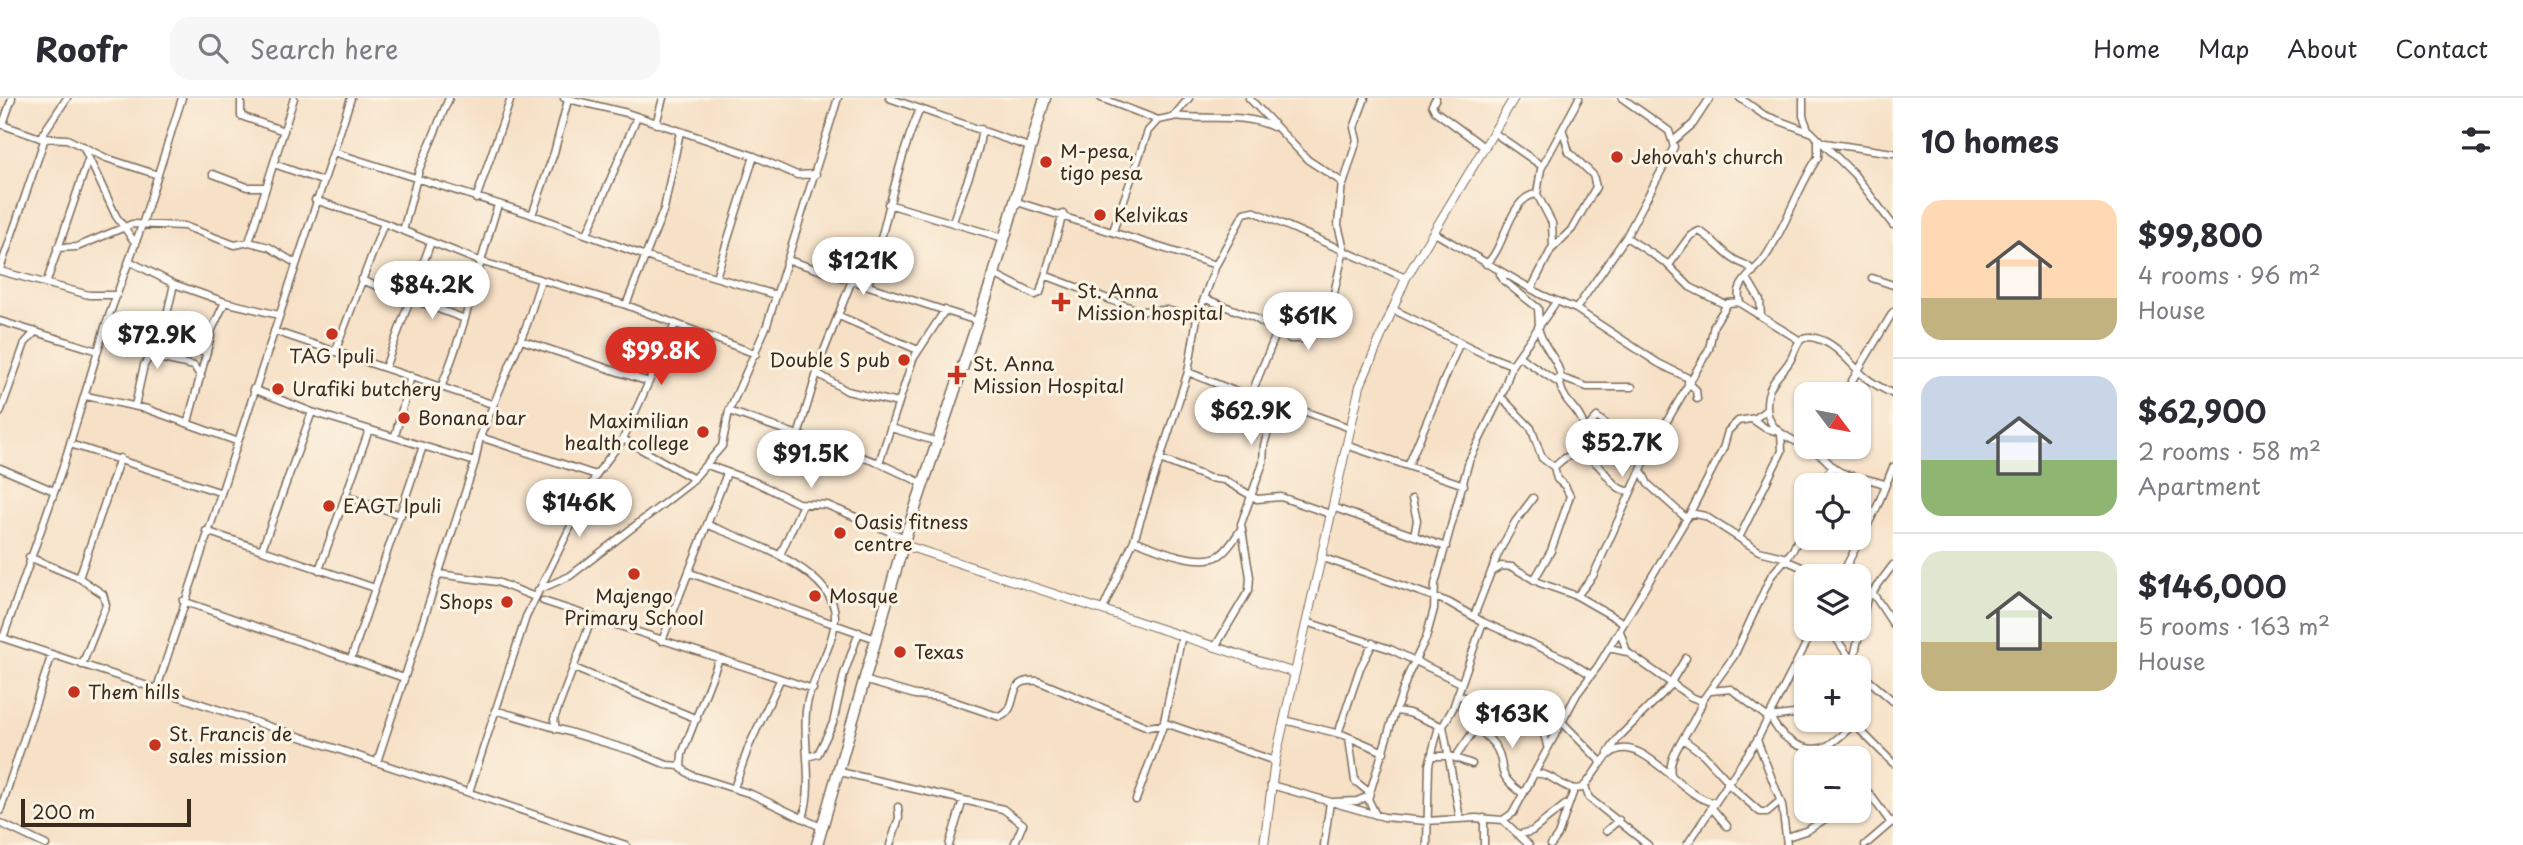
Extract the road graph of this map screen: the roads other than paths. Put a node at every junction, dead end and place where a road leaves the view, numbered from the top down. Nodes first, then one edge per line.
1 (12, 98) edge
2 (67, 98) edge
3 (182, 98) edge
4 (242, 98) edge
5 (295, 98) edge
6 (342, 98) edge
7 (449, 98) edge
8 (511, 98) edge
9 (663, 98) edge
10 (838, 98) edge
11 (890, 98) edge
12 (1045, 98) edge
13 (1101, 98) edge
14 (1189, 98) edge
15 (1249, 98) edge
16 (1365, 98) edge
17 (1436, 98) edge
18 (1514, 98) edge
19 (1579, 98) edge
20 (1622, 98) edge
21 (1710, 98) edge
22 (1740, 98) edge
23 (1804, 98) edge
24 (566, 99) edge
25 (350, 100) edge
26 (920, 109) junction
27 (1175, 116) junction
28 (637, 117) junction
29 (1158, 120) junction
30 (1, 124) edge
31 (656, 124) junction
32 (1274, 127) junction
33 (981, 130) junction
34 (284, 131) junction
35 (1563, 131) junction
36 (680, 132) junction
37 (1493, 132) junction
38 (1812, 133) junction
39 (43, 138) junction
40 (1673, 141) junction
41 (1821, 141) junction
42 (83, 146) junction
43 (1484, 147) junction
44 (1029, 148) junction
45 (333, 152) junction
46 (1893, 153) edge
47 (754, 156) junction
48 (89, 160) junction
49 (274, 164) junction
50 (1542, 166) junction
51 (213, 174) dead end
52 (816, 174) junction
53 (158, 175) junction
54 (416, 179) junction
55 (322, 181) junction
56 (1343, 185) junction
57 (266, 187) junction
58 (1537, 194) junction
59 (476, 199) junction
60 (315, 200) junction
61 (1014, 200) junction
62 (888, 204) junction
63 (498, 205) junction
64 (1063, 214) junction
65 (531, 215) junction
66 (384, 223) junction
67 (953, 223) junction
68 (142, 225) junction
69 (1893, 225) edge
70 (125, 227) junction
71 (402, 231) junction
72 (1113, 231) junction
73 (1433, 232) junction
74 (587, 234) junction
75 (1626, 237) junction
76 (1004, 238) junction
77 (431, 242) junction
78 (249, 243) junction
79 (136, 244) junction
80 (57, 248) junction
81 (1553, 248) junction
82 (1344, 249) junction
83 (646, 256) junction
84 (788, 260) junction
85 (129, 261) junction
86 (479, 261) junction
87 (295, 262) junction
88 (1486, 264) junction
89 (1216, 265) junction
90 (1669, 265) junction
91 (0, 270) edge
92 (1500, 272) junction
93 (994, 274) junction
94 (1750, 275) junction
95 (1047, 276) junction
96 (716, 277) junction
97 (1406, 278) junction
98 (1872, 278) dead end
99 (361, 280) junction
100 (541, 280) junction
101 (852, 280) junction
102 (47, 281) junction
103 (174, 284) junction
104 (868, 285) junction
105 (1893, 285) edge
106 (1531, 289) junction
107 (117, 295) junction
108 (776, 295) junction
109 (409, 297) junction
110 (1206, 299) junction
111 (225, 302) junction
112 (1556, 302) junction
113 (1740, 302) junction
114 (1726, 305) junction
115 (626, 306) junction
116 (1392, 309) junction
117 (1576, 309) junction
118 (945, 310) junction
119 (1893, 312) edge
120 (279, 315) junction
121 (839, 316) junction
122 (1761, 316) junction
123 (1197, 318) junction
124 (465, 319) junction
125 (0, 321) edge
126 (977, 321) junction
127 (675, 324) junction
128 (1538, 326) junction
129 (36, 331) junction
130 (274, 331) junction
131 (1277, 332) junction
132 (183, 333) junction
133 (211, 336) junction
134 (521, 340) junction
135 (1799, 340) junction
136 (1460, 342) junction
137 (918, 350) junction
138 (98, 351) junction
139 (208, 352) junction
140 (335, 352) junction
141 (756, 354) junction
142 (1520, 357) junction
143 (1512, 365) junction
144 (385, 368) junction
145 (1857, 368) junction
146 (1188, 372) junction
147 (817, 373) junction
148 (411, 376) junction
149 (201, 377) junction
150 (1558, 379) junction
151 (1689, 381) junction
152 (649, 382) junction
153 (1850, 382) edge
154 (442, 385) junction
155 (1632, 387) dead end
156 (253, 389) junction
157 (1893, 394) edge
158 (4, 395) edge
159 (86, 396) junction
160 (1250, 397) junction
161 (1501, 397) junction
162 (1697, 398) dead end
163 (898, 403) junction
164 (492, 404) junction
165 (1276, 405) junction
166 (135, 406) junction
167 (1, 408) edge
168 (1766, 410) junction
169 (729, 411) junction
170 (312, 412) junction
171 (1752, 419) junction
172 (188, 422) junction
173 (1350, 428) junction
174 (891, 429) junction
175 (369, 430) junction
176 (1584, 431) junction
177 (1781, 433) junction
178 (395, 436) junction
179 (798, 436) junction
180 (480, 437) junction
181 (622, 439) junction
182 (1794, 440) edge
183 (236, 441) junction
184 (938, 442) junction
185 (70, 443) junction
186 (1346, 444) junction
187 (423, 446) junction
188 (1649, 452) junction
189 (120, 458) junction
190 (1588, 458) junction
191 (1160, 459) junction
192 (1826, 459) edge
193 (475, 462) junction
194 (879, 463) junction
195 (1409, 464) junction
196 (707, 465) junction
197 (1553, 467) junction
198 (0, 468) edge
199 (1832, 468) junction
200 (1641, 470) junction
201 (1892, 472) edge
202 (727, 473) junction
203 (1828, 473) edge
204 (596, 475) junction
205 (694, 479) junction
206 (1884, 484) junction
207 (925, 485) junction
208 (1464, 485) junction
209 (54, 491) junction
210 (1631, 491) junction
211 (219, 492) junction
212 (345, 496) junction
213 (1250, 496) junction
214 (1533, 498) dead end
215 (1412, 499) dead end
216 (803, 504) junction
217 (1331, 510) junction
218 (401, 515) junction
219 (1688, 515) junction
220 (708, 525) junction
221 (1241, 529) junction
222 (206, 531) junction
223 (1414, 536) junction
224 (1739, 538) junction
225 (1134, 540) junction
226 (905, 541) junction
227 (1446, 547) junction
228 (262, 548) junction
229 (1794, 548) edge
230 (780, 555) junction
231 (29, 557) junction
232 (1321, 557) junction
233 (1786, 559) junction
234 (1797, 564) edge
235 (1847, 564) edge
236 (1893, 565) edge
237 (319, 570) junction
238 (1491, 572) junction
239 (690, 573) junction
240 (439, 575) junction
241 (79, 578) junction
242 (1534, 580) junction
243 (375, 588) junction
244 (1872, 592) joint
245 (537, 594) junction
246 (1577, 596) junction
247 (1434, 597) junction
248 (183, 601) junction
249 (543, 601) dead end
250 (1103, 609) junction
251 (1475, 616) junction
252 (592, 618) junction
253 (834, 622) junction
254 (1307, 622) junction
255 (1483, 622) junction
256 (1893, 624) edge
257 (1622, 626) junction
258 (859, 632) junction
259 (1182, 635) junction
260 (1, 638) edge
261 (878, 640) junction
262 (663, 641) junction
263 (1807, 641) edge
264 (1373, 643) junction
265 (1215, 647) junction
266 (1609, 648) junction
267 (1627, 652) junction
268 (52, 654) junction
269 (1686, 658) dead end
270 (351, 659) junction
271 (719, 660) junction
272 (1415, 660) junction
273 (82, 665) junction
274 (574, 668) junction
275 (1295, 674) junction
276 (1591, 675) junction
277 (404, 678) junction
278 (780, 680) junction
279 (867, 681) junction
280 (1871, 682) edge
281 (1672, 683) junction
282 (1461, 685) junction
283 (157, 688) junction
284 (813, 689) junction
285 (1711, 691) junction
286 (1457, 696) junction
287 (1465, 696) junction
288 (1475, 701) junction
289 (1702, 701) junction
290 (1893, 701) edge
291 (1486, 704) junction
292 (495, 710) junction
293 (1396, 712) junction
294 (1794, 715) edge
295 (1769, 717) junction
296 (554, 719) junction
297 (697, 719) junction
298 (1284, 720) junction
299 (1561, 721) junction
300 (545, 725) junction
301 (1163, 726) junction
302 (1441, 726) junction
303 (1476, 727) junction
304 (556, 729) junction
305 (1557, 730) junction
306 (1542, 732) junction
307 (1841, 732) edge
308 (1861, 732) edge
309 (1338, 734) junction
310 (1349, 738) junction
311 (1684, 740) junction
312 (1757, 740) junction
313 (1547, 746) junction
314 (1801, 746) edge
315 (1827, 746) edge
316 (1384, 752) junction
317 (1432, 756) junction
318 (807, 757) junction
319 (1452, 757) junction
320 (1604, 760) junction
321 (1275, 761) junction
322 (377, 762) junction
323 (1893, 763) edge
324 (1472, 764) dead end
325 (680, 766) junction
326 (839, 772) junction
327 (1534, 774) junction
328 (1672, 775) junction
329 (1727, 782) junction
330 (1271, 785) junction
331 (1585, 786) junction
332 (734, 788) junction
333 (1573, 790) junction
334 (469, 792) junction
335 (1522, 793) junction
336 (1370, 794) junction
337 (1871, 796) edge
338 (963, 800) junction
339 (1136, 800) dead end
340 (1780, 801) junction
341 (1332, 802) junction
342 (1566, 804) junction
343 (1712, 805) junction
344 (898, 807) dead end
345 (0, 811) edge
346 (1376, 815) junction
347 (803, 818) junction
348 (1484, 818) junction
349 (1460, 819) junction
350 (1503, 820) junction
351 (1619, 820) junction
352 (1426, 821) junction
353 (1892, 822) edge
354 (0, 823) edge
355 (1820, 823) edge
356 (1727, 826) dead end
357 (823, 828) junction
358 (1606, 831) dead end
359 (1518, 835) junction
360 (1787, 841) edge
361 (46, 845) edge
362 (626, 845) edge
363 (817, 845) edge
364 (890, 845) edge
365 (949, 845) edge
366 (1014, 845) edge
367 (1264, 845) edge
368 (1324, 845) edge
369 (1427, 845) edge
370 (1484, 845) edge
371 (1529, 845) edge
372 (1551, 845) edge
373 (1648, 845) edge
374 (1687, 845) edge
375 (1865, 845) edge

1 - 30 street
2 - 39 street
3 - 53 street
4 - 34 street
5 - 34 street
6 - 25 street
7 - 54 street
8 - 59 street
9 - 31 street
10 - 52 street
11 - 26 street
12 - 44 highway
13 - 29 street
14 - 27 street
15 - 32 street
16 - 56 street
17 - 43 street
18 - 37 street
19 - 35 street
20 - 40 street
21 - 40 street
22 - 38 street
23 - 38 street
24 - 28 street
24 - 65 street
25 - 45 street
26 - 33 street
26 - 62 street
27 - 29 street
27 - 32 street
28 - 31 street
28 - 74 street
29 - 72 street
30 - 39 street
31 - 36 street
32 - 56 street
33 - 44 street
33 - 67 street
34 - 49 street
35 - 50 street
35 - 81 street
36 - 47 street
36 - 83 street
37 - 43 street
37 - 50 street
38 - 41 street
39 - 42 street
39 - 91 street
40 - 75 street
41 - 46 street
41 - 69 street
41 - 94 street
42 - 48 street
42 - 53 street
43 - 73 street
44 - 61 highway
45 - 54 street
45 - 55 street
47 - 52 street
47 - 96 street
48 - 70 street
48 - 80 street
49 - 55 street
49 - 57 street
50 - 58 street
51 - 57 street
52 - 84 street
53 - 68 street
54 - 59 street
54 - 71 street
55 - 60 street
56 - 82 street
57 - 78 street
58 - 81 street
58 - 88 street
59 - 63 street
60 - 66 street
60 - 87 street
61 - 64 street
61 - 76 highway
62 - 67 street
62 - 104 street
63 - 65 street
63 - 86 street
64 - 72 street
64 - 95 street
65 - 74 street
66 - 71 street
66 - 99 street
67 - 76 street
68 - 70 street
68 - 78 street
68 - 79 street
70 - 79 street
70 - 80 street
71 - 77 street
72 - 89 street
73 - 88 street
73 - 97 street
74 - 83 street
75 - 90 street
75 - 117 street
76 - 93 highway
77 - 86 street
77 - 109 street
78 - 87 street
79 - 85 street
80 - 102 street
81 - 106 street
82 - 89 street
82 - 97 street
82 - 131 street
83 - 96 street
83 - 115 street
84 - 101 street
84 - 108 street
85 - 103 street
85 - 107 street
86 - 100 street
86 - 124 street
87 - 120 street
88 - 92 street
89 - 110 street
90 - 94 street
90 - 114 street
91 - 102 street
92 - 106 street
92 - 128 street
93 - 95 street
93 - 126 highway
94 - 113 street
94 - 122 street
95 - 123 street
96 - 108 street
97 - 116 street
98 - 105 street
99 - 109 street
99 - 140 street
100 - 115 street
100 - 134 street
101 - 104 street
101 - 121 street
102 - 107 street
103 - 111 street
103 - 132 street
104 - 118 street
106 - 112 street
107 - 138 street
108 - 141 street
109 - 124 street
109 - 144 street
110 - 123 street
110 - 131 street
111 - 120 street
111 - 133 street
112 - 117 street
112 - 128 street
113 - 114 street
113 - 122 street
114 - 151 street
115 - 127 street
116 - 136 street
116 - 173 street
117 - 151 street
118 - 126 street
118 - 137 street
119 - 145 street
120 - 130 street
121 - 137 street
121 - 147 street
122 - 135 street
123 - 146 street
124 - 154 street
125 - 129 street
126 - 184 highway
127 - 141 street
127 - 152 street
128 - 142 street
128 - 150 street
129 - 138 street
129 - 158 street
130 - 140 street
130 - 156 street
131 - 160 street
132 - 133 street
132 - 139 street
133 - 139 street
134 - 152 street
134 - 164 street
135 - 145 street
135 - 168 street
136 - 143 street
136 - 195 street
137 - 163 street
138 - 159 street
139 - 149 street
140 - 144 street
141 - 169 street
142 - 143 street
142 - 150 street
143 - 161 street
144 - 148 street
145 - 153 street
145 - 157 street
146 - 160 street
146 - 191 street
147 - 163 street
147 - 179 street
148 - 154 street
148 - 178 street
149 - 166 street
149 - 172 street
150 - 155 street
150 - 176 street
151 - 162 street
151 - 188 street
152 - 181 street
154 - 164 street
156 - 170 street
156 - 183 street
158 - 167 street
159 - 166 street
159 - 185 street
160 - 165 street
161 - 197 street
161 - 208 street
163 - 174 street
164 - 180 street
165 - 173 street
165 - 213 street
166 - 172 street
168 - 171 street
168 - 177 street
169 - 179 street
169 - 196 street
170 - 175 street
170 - 228 street
171 - 177 street
171 - 219 street
172 - 183 street
173 - 186 street
174 - 184 street
174 - 194 street
175 - 178 street
175 - 212 street
176 - 188 street
176 - 190 street
177 - 182 street
177 - 224 street
178 - 187 street
179 - 194 street
180 - 193 street
180 - 204 street
181 - 204 street
181 - 205 street
183 - 211 street
184 - 207 highway
185 - 189 street
185 - 209 street
186 - 195 street
186 - 217 street
187 - 193 street
187 - 218 street
188 - 200 street
189 - 211 street
189 - 241 street
190 - 197 street
190 - 210 street
191 - 213 street
191 - 225 street
192 - 199 street
193 - 240 street
194 - 207 street
195 - 208 street
196 - 202 street
196 - 205 street
197 - 242 street
198 - 209 street
199 - 203 street
199 - 206 street
200 - 210 street
200 - 219 street
201 - 206 street
202 - 216 street
202 - 220 street
204 - 245 street
205 - 245 street
206 - 235 street
207 - 226 highway
208 - 227 street
209 - 231 street
210 - 246 street
211 - 222 street
212 - 218 street
212 - 237 street
213 - 217 street
213 - 221 street
214 - 238 street
215 - 223 street
216 - 226 street
216 - 230 street
217 - 223 street
217 - 232 street
218 - 243 street
219 - 224 street
219 - 257 street
220 - 230 street
220 - 239 street
221 - 225 street
221 - 265 street
222 - 228 street
222 - 248 street
223 - 227 street
224 - 233 street
225 - 250 street
226 - 250 street
226 - 261 highway
227 - 247 street
228 - 237 street
229 - 233 street
230 - 253 street
231 - 241 street
231 - 260 street
232 - 247 street
232 - 254 street
233 - 234 street
233 - 285 street
236 - 244 street
237 - 243 street
238 - 242 street
238 - 251 street
239 - 253 street
239 - 262 street
240 - 245 street
240 - 277 street
241 - 273 street
242 - 246 street
243 - 270 street
244 - 256 street
245 - 292 street
246 - 257 street
247 - 251 street
247 - 272 street
248 - 270 street
248 - 283 street
249 - 252 street
250 - 259 street
251 - 255 street
252 - 262 street
252 - 274 street
253 - 258 street
253 - 284 street
254 - 264 street
254 - 275 street
255 - 276 street
255 - 282 street
257 - 266 street
257 - 267 street
258 - 261 street
258 - 318 street
259 - 265 street
259 - 301 street
260 - 268 street
261 - 279 highway
262 - 271 street
263 - 295 street
264 - 272 street
264 - 309 street
265 - 275 street
266 - 267 street
266 - 276 street
267 - 281 street
268 - 273 street
268 - 345 street
269 - 281 street
270 - 277 street
271 - 278 street
271 - 297 street
272 - 282 street
272 - 293 street
273 - 283 street
274 - 296 street
274 - 297 street
275 - 298 street
276 - 299 street
277 - 322 street
278 - 284 street
278 - 332 street
279 - 301 street
279 - 326 highway
280 - 290 street
281 - 289 street
281 - 320 street
282 - 286 street
282 - 287 street
283 - 322 street
284 - 318 street
285 - 289 street
285 - 295 street
286 - 287 street
286 - 302 street
287 - 288 street
288 - 291 street
288 - 303 street
289 - 311 street
291 - 303 street
291 - 306 street
292 - 300 street
292 - 334 street
293 - 302 street
293 - 316 street
294 - 295 street
295 - 312 street
295 - 314 street
296 - 300 street
296 - 304 street
297 - 325 street
298 - 309 street
298 - 321 street
299 - 305 street
299 - 320 street
300 - 304 street
301 - 321 street
301 - 339 street
302 - 317 street
302 - 319 street
303 - 319 street
303 - 335 street
304 - 325 street
305 - 306 street
305 - 313 street
306 - 313 street
307 - 315 street
308 - 323 street
309 - 310 street
310 - 316 street
310 - 336 street
311 - 328 street
311 - 329 street
312 - 329 street
312 - 340 street
313 - 327 street
316 - 336 street
317 - 319 street
317 - 352 street
318 - 347 street
319 - 324 street
319 - 349 street
320 - 328 street
320 - 331 street
321 - 330 street
322 - 334 street
325 - 332 street
326 - 338 street
326 - 357 highway
327 - 333 street
327 - 335 street
328 - 343 street
329 - 340 street
329 - 343 street
330 - 341 street
330 - 367 street
331 - 333 street
331 - 351 street
332 - 347 street
333 - 342 street
334 - 362 street
335 - 350 street
336 - 341 street
336 - 346 street
337 - 353 street
338 - 365 street
338 - 366 street
340 - 360 street
341 - 346 street
341 - 368 street
342 - 359 street
342 - 372 street
343 - 356 street
343 - 374 street
344 - 364 street
346 - 352 street
347 - 357 street
348 - 349 street
348 - 350 street
348 - 370 street
349 - 352 street
350 - 359 street
351 - 358 street
351 - 373 street
352 - 369 street
353 - 375 street
354 - 361 street
355 - 360 street
357 - 363 highway
359 - 371 street

